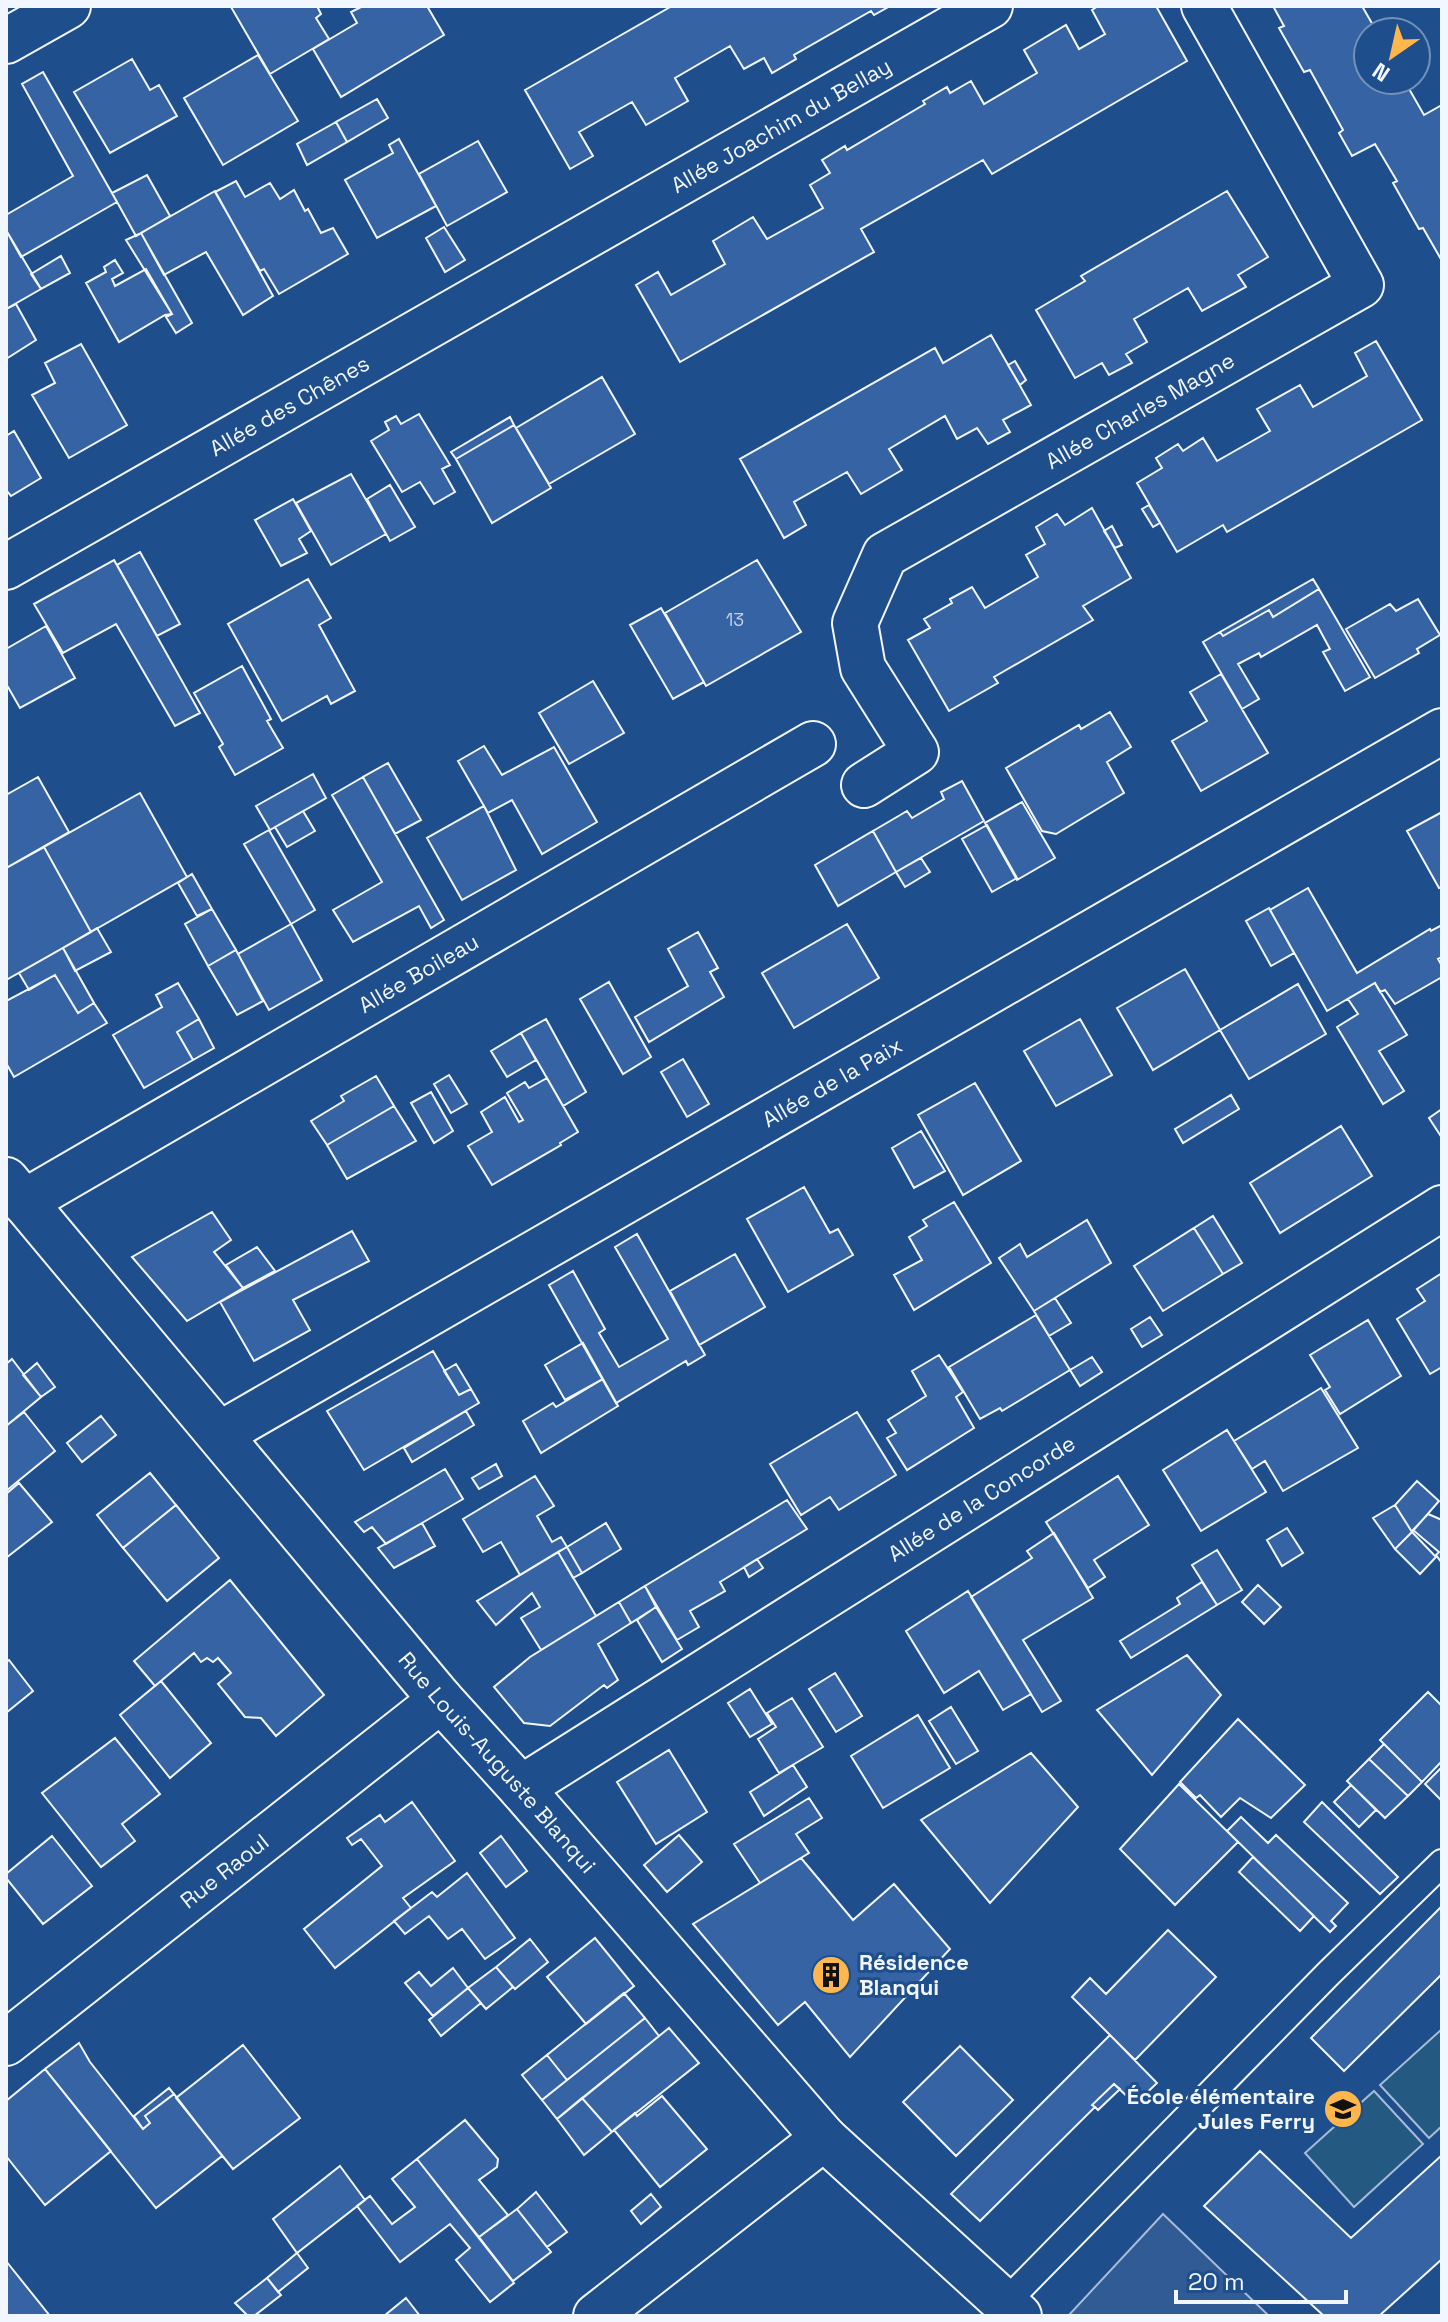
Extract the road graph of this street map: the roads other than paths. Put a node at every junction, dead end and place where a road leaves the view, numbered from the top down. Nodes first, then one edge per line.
1 (68, 6) edge
2 (990, 6) edge
3 (1204, 6) edge
4 (6, 41) edge
5 (571, 245) joint
6 (6, 567) edge
7 (1442, 731) edge
8 (813, 744) dead end
9 (864, 785) dead end
10 (18, 1208) edge
11 (1442, 1208) edge
12 (220, 1434) junction
13 (441, 1700) junction
14 (521, 1788) junction
15 (1442, 1863) edge
16 (6, 2043) edge
17 (824, 2138) junction
18 (1012, 2310) edge
19 (596, 2316) edge

1 - 4 street
2 - 5 street, Allée Joachim du Bellay
3 - 9 street, Allée Charles Magne
5 - 6 street, Allée des Chênes
7 - 12 street, Allée de la Paix
8 - 10 street, Allée Boileau
10 - 12 street, Rue Louis-Auguste Blanqui
11 - 14 street, Allée de la Concorde
12 - 13 street, Rue Louis-Auguste Blanqui
13 - 14 street, Rue Louis-Auguste Blanqui
13 - 16 street, Rue Raoul
14 - 17 street, Rue Louis-Auguste Blanqui
15 - 18 lane
17 - 18 street, Rue Louis-Auguste Blanqui
17 - 19 street

